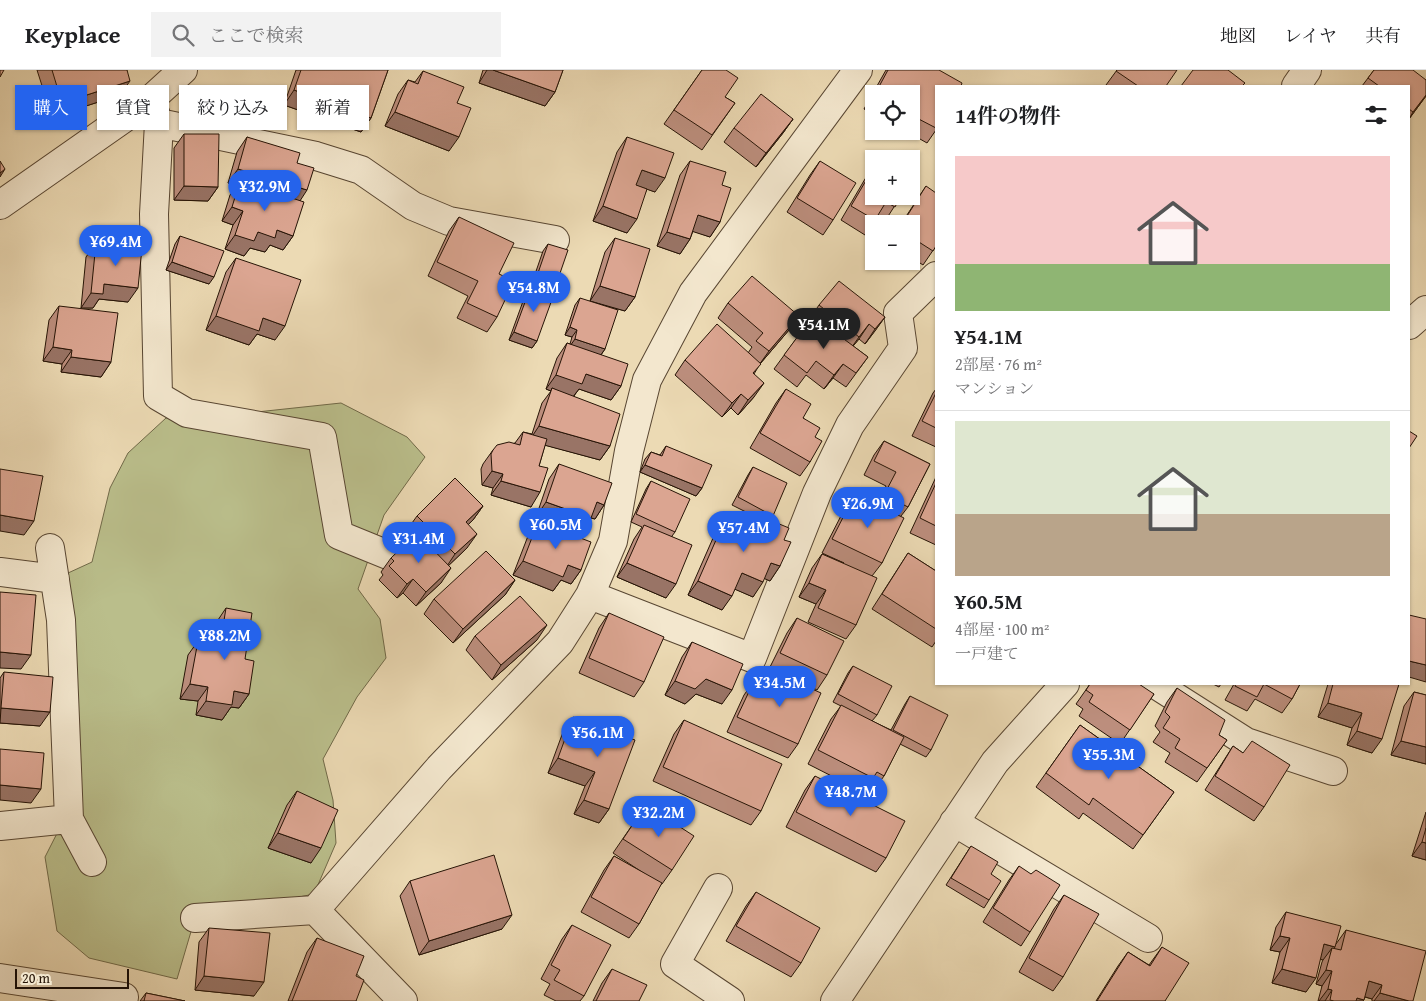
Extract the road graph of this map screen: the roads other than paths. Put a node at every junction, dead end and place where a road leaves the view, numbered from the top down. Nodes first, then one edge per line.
1 (184, 70) edge
2 (858, 70) edge
3 (1307, 70) edge
4 (1297, 85) edge
5 (169, 90) edge
6 (169, 115) edge
7 (123, 130) edge
8 (154, 130) edge
9 (0, 205) edge
10 (555, 240) dead end
11 (935, 277) edge
12 (1426, 310) edge
13 (1410, 324) edge
14 (50, 548) dead end
15 (393, 557) edge
16 (0, 572) edge
17 (55, 579) junction
18 (590, 595) junction
19 (1064, 685) edge
20 (1157, 685) edge
21 (1333, 772) dead end
22 (69, 819) junction
23 (954, 822) junction
24 (0, 826) edge
25 (92, 862) dead end
26 (718, 888) dead end
27 (315, 910) junction
28 (194, 918) dead end
29 (1148, 938) dead end
30 (0, 978) edge
31 (123, 1001) edge
32 (403, 1001) edge
33 (730, 1001) edge
34 (835, 1001) edge

1 - 5 street
2 - 18 street
3 - 4 street
6 - 10 street
7 - 9 street
8 - 15 street
11 - 18 street
12 - 13 street
14 - 17 street
16 - 17 street
17 - 22 street
18 - 27 street
19 - 23 street
20 - 21 street
22 - 24 street
22 - 25 street
23 - 29 street
23 - 34 street
26 - 33 street
27 - 28 street
27 - 32 street
30 - 31 street

